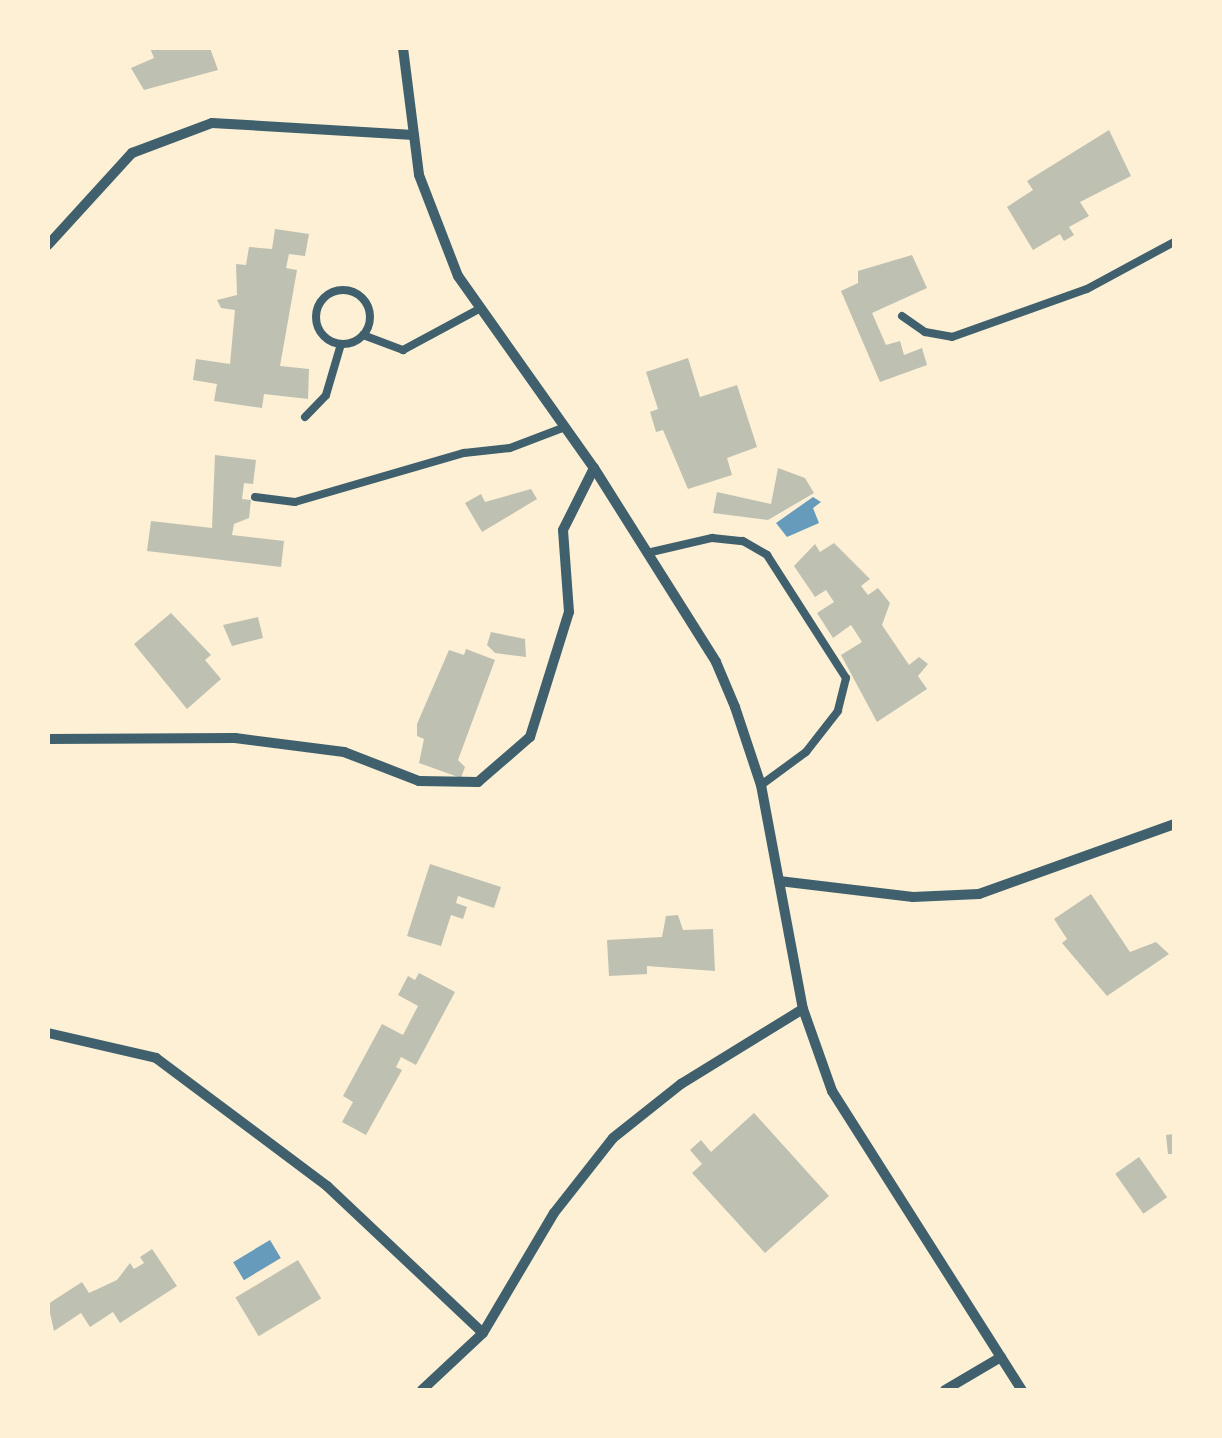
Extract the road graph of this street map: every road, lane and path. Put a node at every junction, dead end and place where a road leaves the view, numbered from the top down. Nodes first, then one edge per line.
1 (403, 48) edge
2 (414, 135) junction
3 (1174, 242) edge
4 (48, 245) edge
5 (480, 308) junction
6 (902, 316) dead end
7 (363, 335) junction
8 (341, 344) junction
9 (305, 418) dead end
10 (565, 427) junction
11 (594, 468) junction
12 (256, 497) dead end
13 (648, 553) junction
14 (48, 739) edge
15 (761, 785) junction
16 (1174, 824) edge
17 (778, 882) junction
18 (803, 1009) junction
19 (48, 1032) edge
20 (483, 1333) junction
21 (1001, 1357) junction
22 (424, 1390) edge
23 (945, 1390) edge
24 (1022, 1390) edge

1 - 2 street
2 - 4 street
2 - 5 street
3 - 6 lane
5 - 7 lane
5 - 10 street
7 - 8 lane
7 - 8 lane
8 - 9 lane
10 - 11 street
10 - 12 lane
11 - 13 street
11 - 14 street
13 - 15 street
13 - 15 lane
15 - 17 street
16 - 17 street
17 - 18 street
18 - 20 street
18 - 21 street
19 - 20 street
20 - 22 street
21 - 23 street
21 - 24 street

